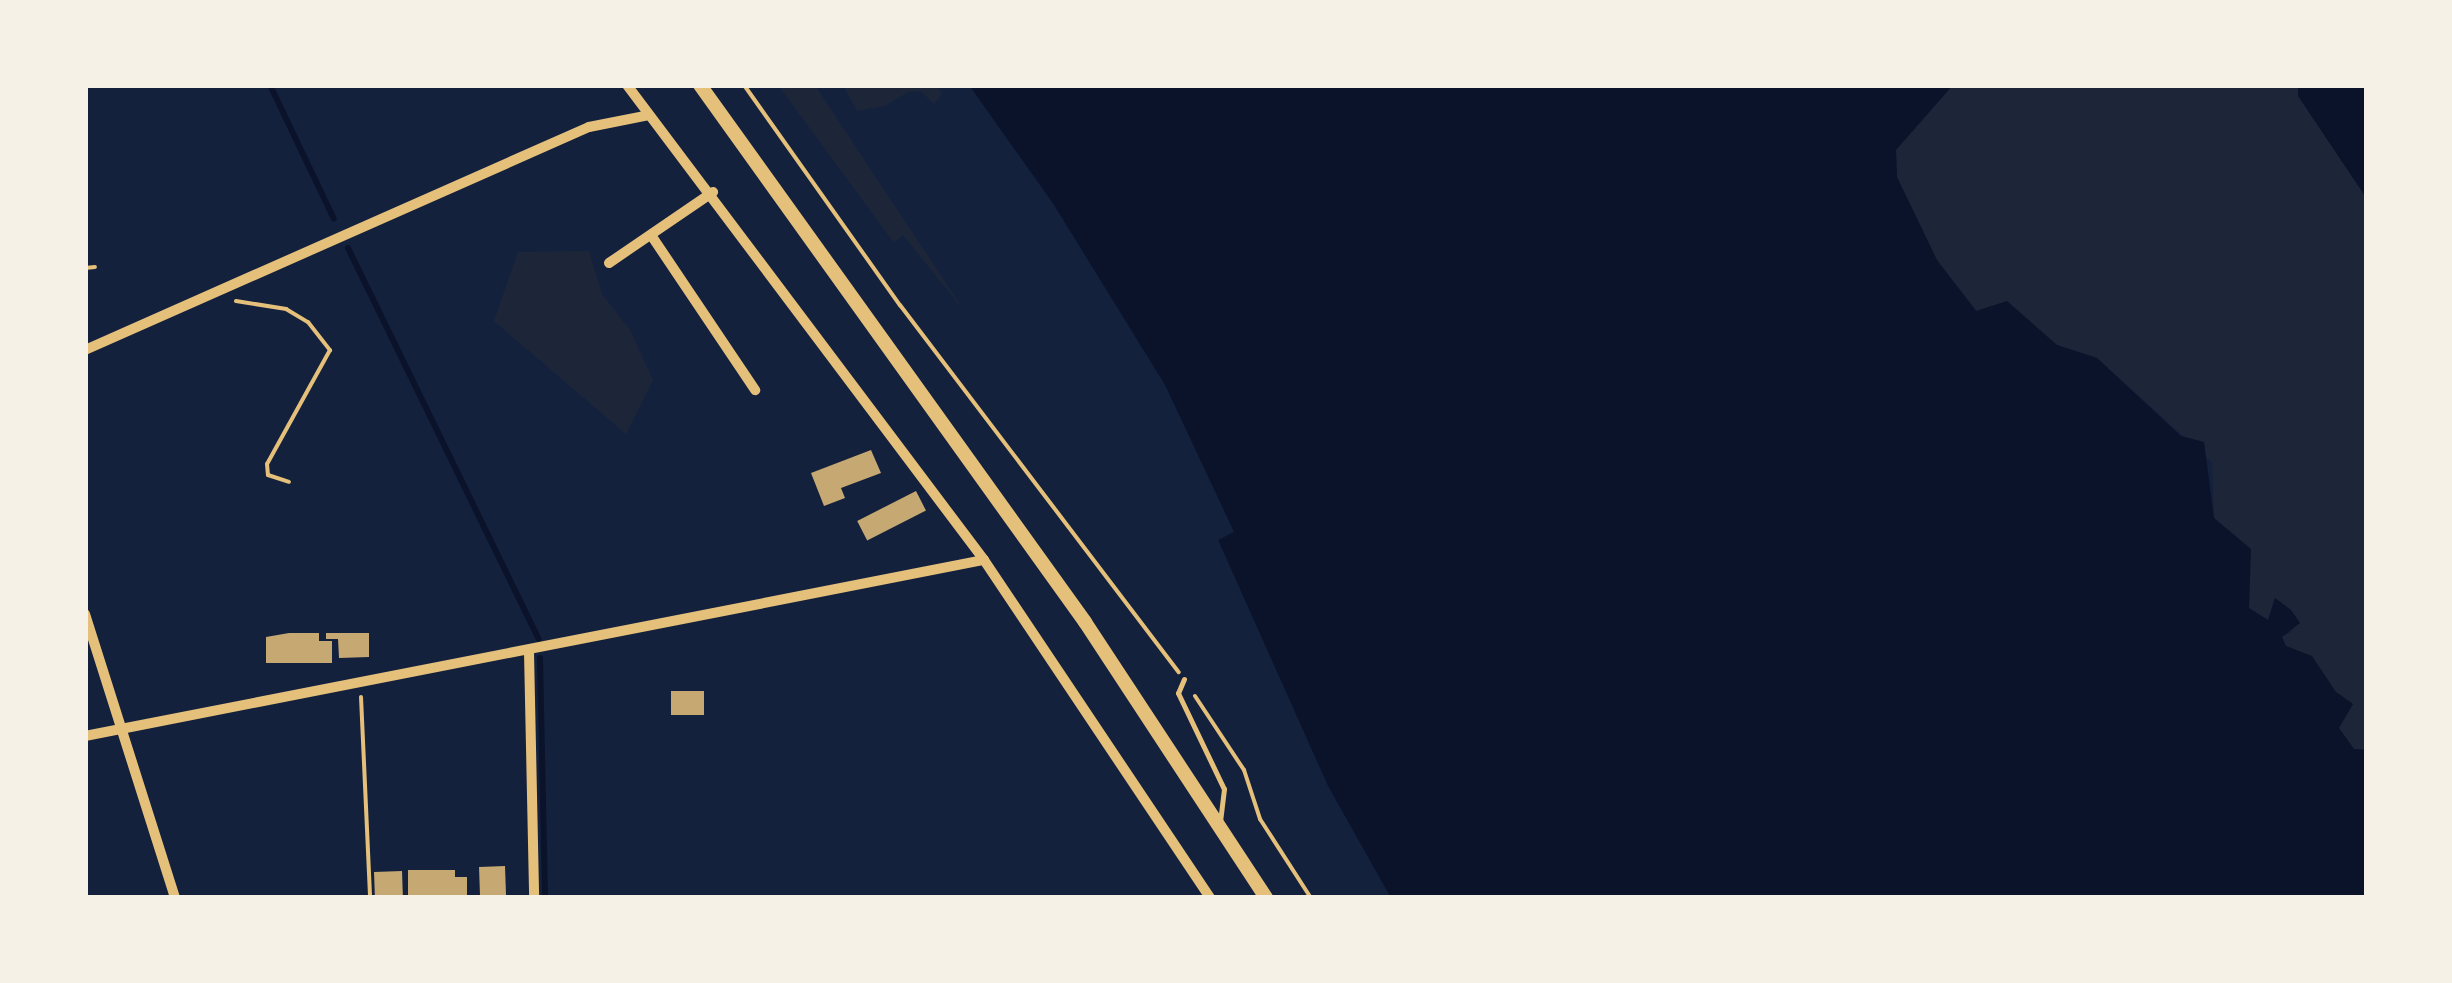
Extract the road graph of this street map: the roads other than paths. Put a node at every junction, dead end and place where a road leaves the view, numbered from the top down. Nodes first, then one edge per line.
1 (628, 85) edge
2 (700, 85) edge
3 (650, 115) junction
4 (713, 192) junction
5 (650, 235) junction
6 (610, 262) dead end
7 (85, 350) edge
8 (755, 390) dead end
9 (984, 560) junction
10 (85, 614) edge
11 (530, 652) junction
12 (1184, 678) road end
13 (121, 730) junction
14 (85, 736) edge
15 (1220, 827) junction
16 (175, 898) edge
17 (534, 898) edge
18 (1210, 898) edge
19 (1266, 898) edge

1 - 3 street
2 - 15 main road
3 - 4 street
3 - 7 street
4 - 5 street
4 - 9 street
5 - 6 street
5 - 8 street
9 - 11 street
9 - 18 street
10 - 13 street
11 - 13 street
11 - 17 street
12 - 15 lane
13 - 14 street
13 - 16 street
15 - 19 main road

